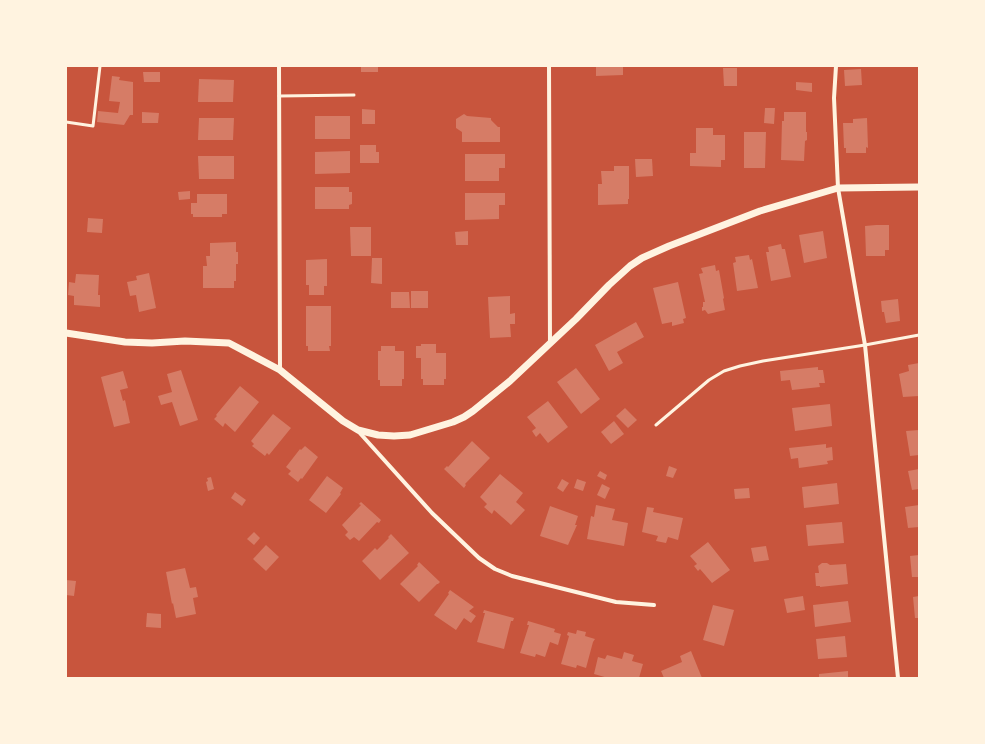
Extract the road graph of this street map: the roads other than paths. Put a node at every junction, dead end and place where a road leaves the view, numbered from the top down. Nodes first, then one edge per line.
1 (100, 66) edge
2 (279, 66) edge
3 (549, 66) edge
4 (836, 66) edge
5 (354, 95) dead end
6 (279, 96) junction
7 (66, 122) edge
8 (919, 187) edge
9 (838, 188) junction
10 (66, 333) edge
11 (919, 335) edge
12 (550, 344) junction
13 (866, 345) junction
14 (280, 370) junction
15 (656, 425) dead end
16 (358, 430) junction
17 (654, 605) dead end
18 (898, 678) edge

1 - 7 lane
2 - 6 street
3 - 12 street
4 - 9 street
5 - 6 lane
6 - 14 street
8 - 9 street
9 - 12 street
9 - 13 street
10 - 14 street
11 - 13 lane
12 - 16 street
13 - 15 lane
13 - 18 street
14 - 16 street
16 - 17 street

